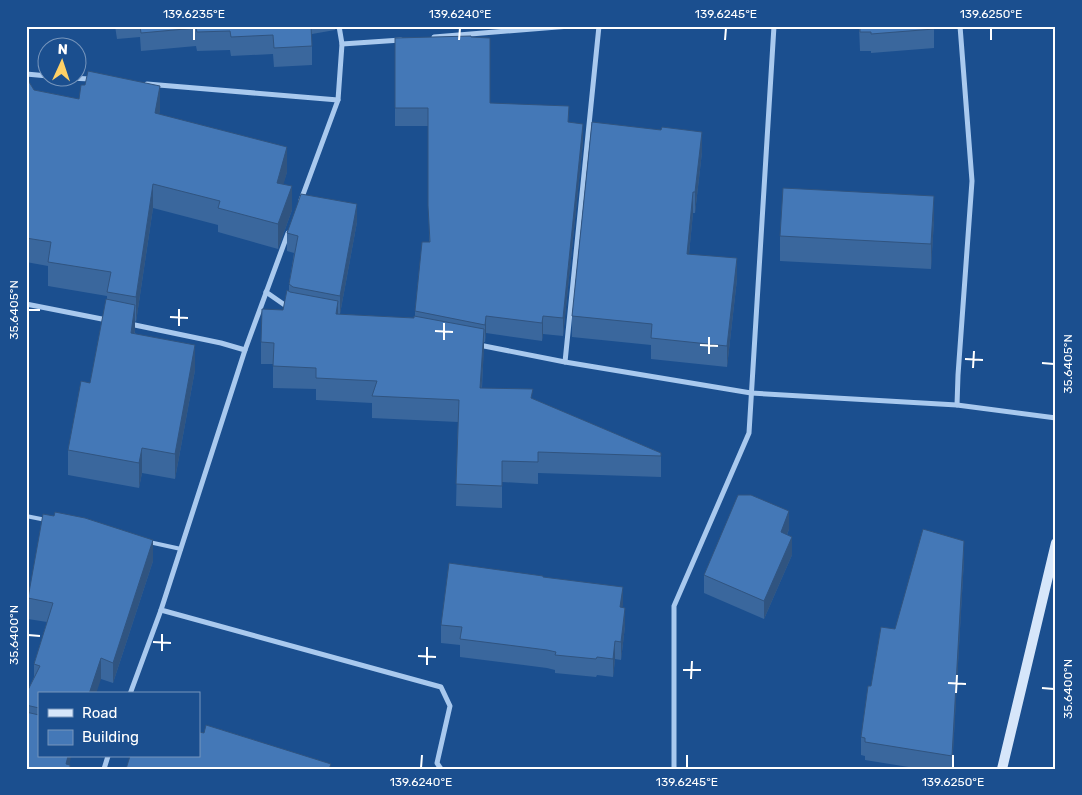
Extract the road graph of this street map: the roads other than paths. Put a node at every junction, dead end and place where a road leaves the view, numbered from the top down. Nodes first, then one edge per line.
1 (339, 26) edge
2 (570, 26) edge
3 (599, 26) edge
4 (774, 26) edge
5 (960, 26) edge
6 (431, 37) edge
7 (411, 39) edge
8 (342, 44) junction
9 (88, 79) edge
10 (98, 80) edge
11 (137, 83) edge
12 (338, 100) junction
13 (297, 210) edge
14 (290, 228) edge
15 (266, 292) junction
16 (26, 304) edge
17 (291, 309) edge
18 (114, 321) edge
19 (124, 323) edge
20 (477, 345) edge
21 (245, 350) junction
22 (565, 362) junction
23 (751, 393) junction
24 (957, 405) junction
25 (1056, 418) edge
26 (26, 516) edge
27 (55, 522) edge
28 (142, 541) edge
29 (1056, 543) edge
30 (181, 549) junction
31 (160, 610) junction
32 (131, 692) edge
33 (441, 769) edge
34 (674, 769) edge
35 (1002, 769) edge

1 - 8 street
2 - 6 street
3 - 22 street
4 - 23 street
5 - 24 street
7 - 8 street
8 - 12 street
9 - 10 street
11 - 12 street
12 - 13 street
14 - 15 street
15 - 17 street
15 - 21 street
16 - 18 street
19 - 21 street
20 - 22 street
21 - 30 street
22 - 23 street
23 - 24 street
23 - 34 street
24 - 25 street
26 - 27 lane
28 - 30 lane
29 - 35 street
30 - 31 street
31 - 32 street
31 - 33 street

